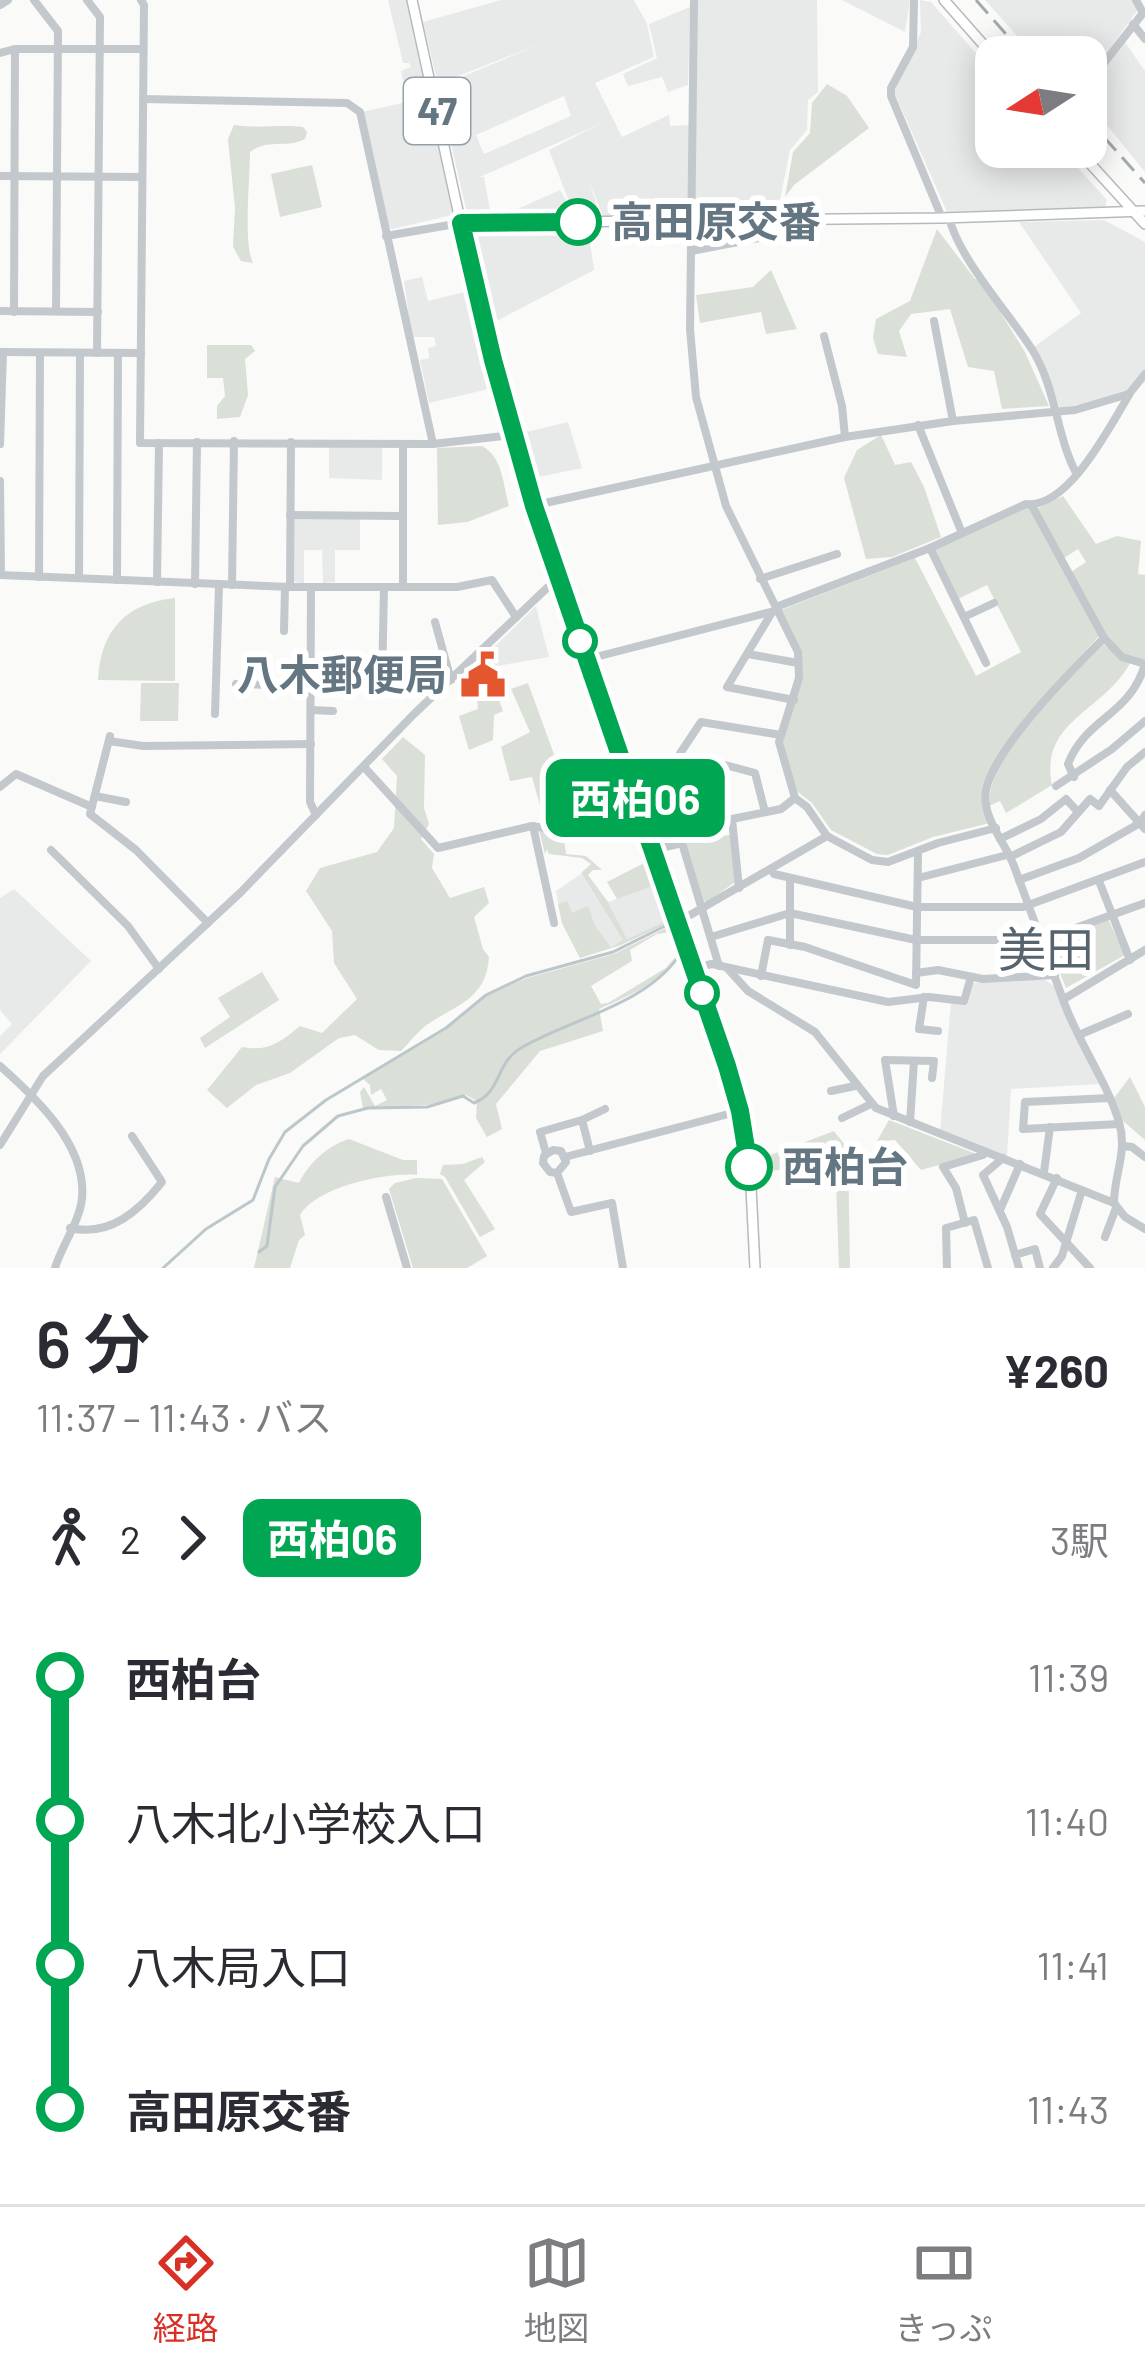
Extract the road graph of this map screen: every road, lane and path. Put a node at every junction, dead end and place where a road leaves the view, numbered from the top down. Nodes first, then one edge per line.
1 (8, 0) edge
2 (34, 0) edge
3 (87, 0) edge
4 (141, 0) edge
5 (412, 0) edge
6 (694, 0) edge
7 (914, 0) edge
8 (944, 0) edge
9 (1136, 0) edge
10 (0, 5) edge
11 (1133, 24) junction
12 (976, 36) edge
13 (1145, 39) edge
14 (58, 48) junction
15 (15, 49) junction
16 (100, 49) junction
17 (143, 50) junction
18 (0, 53) edge
19 (1107, 58) edge
20 (143, 99) junction
21 (1096, 168) edge
22 (0, 176) edge
23 (15, 176) junction
24 (57, 176) junction
25 (99, 177) junction
26 (142, 177) junction
27 (1139, 211) edge
28 (946, 218) junction
29 (767, 219) junction
30 (689, 220) junction
31 (461, 223) junction
32 (1145, 224) edge
33 (386, 236) junction
34 (691, 251) junction
35 (0, 311) edge
36 (14, 311) junction
37 (56, 311) junction
38 (98, 312) junction
39 (934, 321) dead end
40 (824, 336) dead end
41 (1, 352) edge
42 (40, 352) junction
43 (80, 353) junction
44 (97, 353) junction
45 (118, 353) junction
46 (141, 353) junction
47 (1145, 374) edge
48 (1130, 394) junction
49 (1056, 411) junction
50 (953, 421) junction
51 (918, 425) junction
52 (513, 435) junction
53 (845, 437) junction
54 (159, 442) junction
55 (197, 442) junction
56 (234, 442) junction
57 (291, 442) junction
58 (404, 443) junction
59 (0, 444) edge
60 (433, 444) junction
61 (715, 463) junction
62 (1076, 473) junction
63 (0, 482) edge
64 (534, 506) junction
65 (1032, 506) junction
66 (290, 515) junction
67 (402, 516) junction
68 (962, 533) junction
69 (930, 548) junction
70 (837, 554) dead end
71 (1, 575) edge
72 (39, 577) junction
73 (79, 578) junction
74 (760, 578) junction
75 (117, 580) junction
76 (560, 581) junction
77 (157, 582) junction
78 (194, 584) junction
79 (219, 585) junction
80 (232, 585) junction
81 (288, 587) junction
82 (311, 587) junction
83 (384, 587) junction
84 (404, 587) junction
85 (994, 603) dead end
86 (775, 610) junction
87 (964, 616) junction
88 (516, 617) junction
89 (435, 622) dead end
90 (284, 631) dead end
91 (1104, 638) junction
92 (748, 654) junction
93 (588, 659) junction
94 (798, 663) junction
95 (986, 663) dead end
96 (1145, 664) edge
97 (451, 680) junction
98 (236, 683) dead end
99 (311, 685) junction
100 (382, 686) junction
101 (435, 694) junction
102 (794, 700) junction
103 (311, 710) junction
104 (333, 711) dead end
105 (215, 714) dead end
106 (1145, 721) edge
107 (781, 735) junction
108 (311, 744) junction
109 (1145, 752) edge
110 (364, 768) junction
111 (1074, 777) junction
112 (1056, 786) dead end
113 (0, 787) edge
114 (1110, 790) junction
115 (95, 796) junction
116 (795, 798) junction
117 (126, 802) dead end
118 (92, 807) junction
119 (685, 810) junction
120 (765, 812) junction
121 (1078, 812) junction
122 (316, 815) junction
123 (1143, 823) edge
124 (533, 826) junction
125 (644, 826) junction
126 (996, 828) junction
127 (827, 836) junction
128 (1000, 839) junction
129 (51, 850) dead end
130 (653, 850) junction
131 (918, 852) junction
132 (1009, 856) junction
133 (1145, 862) edge
134 (771, 869) junction
135 (790, 878) junction
136 (917, 878) junction
137 (1019, 880) junction
138 (1099, 880) junction
139 (739, 888) junction
140 (1145, 902) edge
141 (1029, 906) junction
142 (917, 907) junction
143 (703, 909) junction
144 (790, 913) junction
145 (1112, 915) junction
146 (678, 922) junction
147 (208, 923) junction
148 (554, 923) dead end
149 (711, 937) junction
150 (916, 940) junction
151 (1042, 940) junction
152 (790, 945) junction
153 (1145, 950) edge
154 (1130, 960) junction
155 (723, 967) junction
156 (693, 968) junction
157 (159, 969) junction
158 (916, 973) junction
159 (1055, 974) junction
160 (761, 976) junction
161 (971, 977) junction
162 (924, 997) junction
163 (1064, 999) junction
164 (1128, 1014) dead end
165 (938, 1031) dead end
166 (1079, 1035) junction
167 (914, 1061) junction
168 (0, 1066) edge
169 (932, 1078) dead end
170 (855, 1086) junction
171 (831, 1091) dead end
172 (29, 1092) junction
173 (1110, 1098) junction
174 (871, 1103) junction
175 (605, 1109) dead end
176 (740, 1111) junction
177 (895, 1116) junction
178 (842, 1118) dead end
179 (582, 1120) junction
180 (910, 1122) junction
181 (1120, 1124) junction
182 (1051, 1127) junction
183 (132, 1136) dead end
184 (0, 1145) edge
185 (1124, 1146) junction
186 (590, 1150) junction
187 (983, 1151) junction
188 (546, 1153) junction
189 (565, 1157) junction
190 (1145, 1157) edge
191 (1003, 1158) junction
192 (1020, 1164) junction
193 (1044, 1172) junction
194 (557, 1173) junction
195 (1057, 1178) junction
196 (1082, 1190) junction
197 (386, 1197) dead end
198 (1115, 1206) junction
199 (999, 1211) junction
200 (965, 1223) junction
201 (70, 1228) junction
202 (1145, 1229) edge
203 (1105, 1237) dead end
204 (1066, 1243) junction
205 (1015, 1255) junction
206 (55, 1268) edge
207 (407, 1268) edge
208 (623, 1268) edge
209 (755, 1268) edge
210 (946, 1268) edge
211 (988, 1268) edge
212 (1018, 1268) edge
213 (1040, 1268) edge
214 (1054, 1268) edge
215 (1090, 1268) edge

1 - 10 street
2 - 14 street
3 - 16 street
4 - 17 street
5 - 31 main road, 47
6 - 30 street
7 - 28 street
8 - 12 main road
9 - 11 street
11 - 13 street
11 - 19 street
14 - 15 street
14 - 16 street
14 - 24 street
15 - 18 street
15 - 23 street
16 - 17 street
16 - 25 street
17 - 20 street
20 - 26 street
20 - 33 street
21 - 27 main road
22 - 23 street
23 - 24 street
23 - 36 street
24 - 25 street
24 - 37 street
25 - 26 street
25 - 38 street
26 - 46 street
27 - 28 main road
27 - 32 main road
28 - 29 main road
28 - 49 street
29 - 30 main road
29 - 34 street
30 - 31 main road
30 - 34 street
31 - 33 street
31 - 52 main road, 47
33 - 60 street
34 - 61 street
35 - 36 street
36 - 37 street
37 - 38 street
38 - 44 street
39 - 50 street
40 - 53 street
41 - 42 street
41 - 59 street
42 - 43 street
42 - 72 street
43 - 44 street
43 - 73 street
44 - 45 street
45 - 46 street
45 - 75 street
46 - 54 street
47 - 48 street
48 - 49 street
48 - 62 street
49 - 50 street
49 - 62 street
50 - 51 street
51 - 53 street
51 - 68 street
52 - 60 street
52 - 64 main road, 47
53 - 61 street
54 - 55 street
54 - 77 street
55 - 56 street
55 - 78 street
56 - 57 street
56 - 80 street
57 - 58 street
57 - 66 street
58 - 60 street
58 - 67 street
61 - 64 street
61 - 74 street
62 - 65 street
63 - 71 street
64 - 76 main road, 47
65 - 68 street
65 - 91 street
66 - 67 street
66 - 81 street
67 - 84 street
68 - 69 street
69 - 86 street
69 - 87 street
70 - 74 street
71 - 72 street
72 - 73 street
73 - 75 street
74 - 86 street
75 - 77 street
76 - 88 street
76 - 93 main road, 47
77 - 78 street
78 - 79 street
79 - 80 street
79 - 105 street
80 - 81 street
81 - 82 street
81 - 90 street
82 - 83 street
82 - 99 street
83 - 84 street
83 - 100 street
84 - 88 street
85 - 87 street
86 - 92 street
86 - 93 street
86 - 94 street
87 - 95 street
88 - 97 street
89 - 97 street
91 - 96 street
91 - 126 street
92 - 94 street
92 - 102 street
93 - 125 main road, 47
94 - 102 street
96 - 111 street
97 - 101 street
98 - 99 street
99 - 100 street
99 - 103 street
100 - 101 street
101 - 110 street
102 - 107 street
103 - 104 street
103 - 108 street
106 - 111 street
107 - 116 street
107 - 119 street
108 - 115 street
108 - 122 street
109 - 114 street
110 - 122 street
110 - 124 street
111 - 112 street
113 - 118 street
114 - 121 street
114 - 123 street
115 - 117 street
115 - 118 street
116 - 120 street
116 - 127 street
118 - 147 street
119 - 120 street
119 - 125 street
120 - 139 street
121 - 128 street
121 - 132 street
122 - 147 street
123 - 137 street
124 - 125 street
124 - 148 street
125 - 130 main road, 47
126 - 128 street
126 - 131 street
127 - 131 street
127 - 134 street
128 - 132 street
129 - 157 street
130 - 143 street
130 - 146 main road, 47
131 - 136 street
132 - 136 street
132 - 137 street
133 - 138 street
134 - 135 street
134 - 139 street
135 - 142 street
135 - 144 street
136 - 142 street
137 - 141 street
138 - 141 street
138 - 145 street
139 - 143 street
140 - 145 street
141 - 142 street
141 - 151 street
142 - 150 street
143 - 146 street
143 - 149 street
144 - 149 street
144 - 150 street
144 - 152 street
145 - 151 street
145 - 154 street
146 - 156 main road, 47
147 - 157 street
149 - 155 street
150 - 151 street
150 - 158 street
151 - 159 street
152 - 158 street
152 - 160 street
153 - 154 street
154 - 163 street
155 - 156 street
155 - 160 street
155 - 170 street
156 - 176 main road, 47
157 - 172 street
158 - 161 street
159 - 161 street
159 - 163 street
160 - 162 street
161 - 162 street
162 - 165 street
163 - 166 street
164 - 166 street
166 - 173 street
167 - 169 street
167 - 177 street
167 - 180 street
168 - 172 street
170 - 171 street
170 - 174 street
172 - 184 street
172 - 201 street
173 - 181 street
173 - 182 street
174 - 177 street
174 - 178 street
175 - 179 street
176 - 186 street
176 - 209 main road, 47
177 - 180 street
179 - 186 street
179 - 188 street
180 - 187 street
181 - 182 street
181 - 185 street
182 - 193 street
183 - 201 street
185 - 190 street
185 - 198 street
186 - 189 street
187 - 191 street
187 - 200 street
188 - 189 street
188 - 194 street
189 - 194 street
191 - 192 street
191 - 199 street
192 - 193 street
192 - 199 street
193 - 195 street
194 - 208 street
195 - 196 street
195 - 204 street
196 - 198 street
196 - 204 street
197 - 207 street
198 - 202 street
198 - 203 street
199 - 205 street
200 - 210 street
200 - 211 street
201 - 206 street
204 - 214 street
204 - 215 street
205 - 212 street
205 - 213 street

